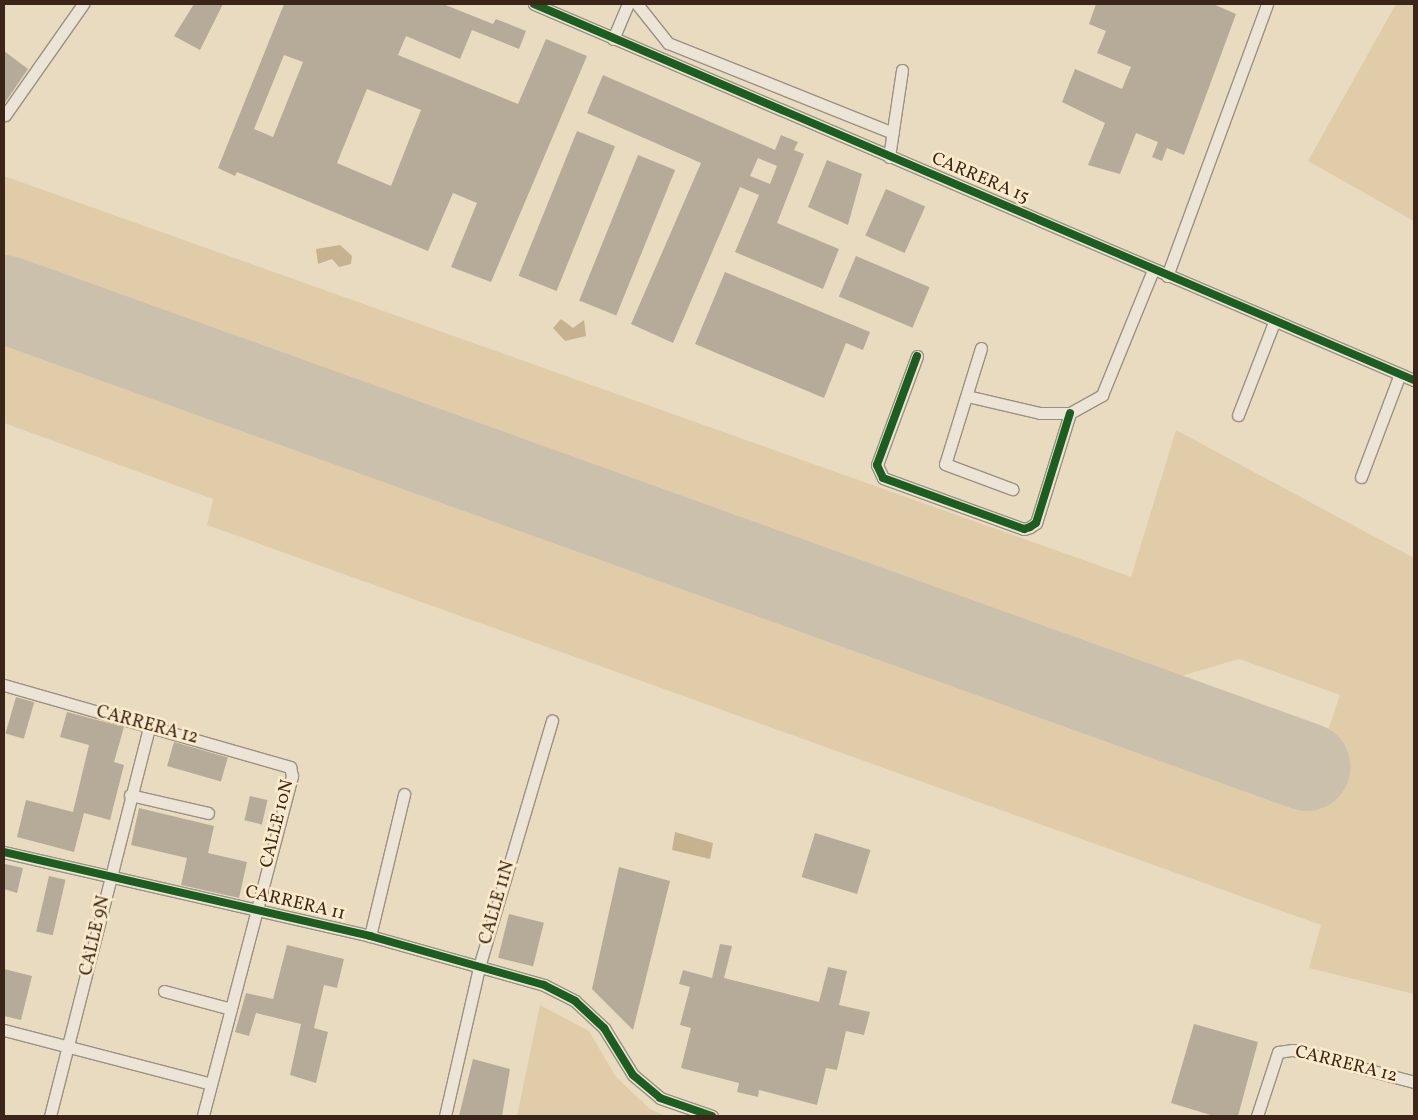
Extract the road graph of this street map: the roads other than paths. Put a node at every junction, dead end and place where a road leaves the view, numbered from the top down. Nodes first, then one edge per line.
1 (83, 4) edge
2 (534, 4) edge
3 (628, 4) edge
4 (637, 4) edge
5 (1267, 4) edge
6 (613, 39) junction
7 (902, 70) dead end
8 (5, 115) dead end
9 (893, 133) junction
10 (889, 157) junction
11 (1153, 270) junction
12 (1167, 276) junction
13 (1274, 322) junction
14 (981, 348) dead end
15 (917, 356) dead end
16 (1400, 374) junction
17 (1414, 380) edge
18 (967, 396) junction
19 (1070, 414) junction
20 (1238, 415) dead end
21 (1361, 477) dead end
22 (1012, 489) dead end
23 (4, 685) edge
24 (552, 721) dead end
25 (149, 727) junction
26 (290, 767) joint
27 (404, 794) dead end
28 (130, 795) junction
29 (208, 813) dead end
30 (4, 852) edge
31 (109, 878) junction
32 (255, 910) junction
33 (370, 936) junction
34 (479, 967) junction
35 (164, 991) dead end
36 (231, 1009) junction
37 (4, 1030) edge
38 (70, 1049) junction
39 (1414, 1082) edge
40 (211, 1084) junction
41 (50, 1116) edge
42 (203, 1116) edge
43 (445, 1116) edge
44 (712, 1116) edge
45 (1257, 1116) edge

1 - 8 street
2 - 6 street, CARRERA 15
3 - 6 street
4 - 9 street
5 - 12 street
6 - 10 street, CARRERA 15
7 - 9 street
9 - 10 street
10 - 11 street, CARRERA 15
11 - 12 street, CARRERA 15
11 - 19 street
12 - 13 street, CARRERA 15
13 - 16 street, CARRERA 15
13 - 20 street
14 - 18 street
15 - 19 street
16 - 17 street, CARRERA 15
16 - 21 street
18 - 19 street
18 - 22 street
23 - 25 street, CARRERA 12
24 - 34 street, CALLE 11N
25 - 26 street, CARRERA 12
25 - 28 street, CALLE 9N
26 - 32 street, CALLE 10N
27 - 33 street
28 - 29 street
28 - 31 street, CALLE 9N
30 - 31 street, CARRERA 11
31 - 32 street, CARRERA 11
31 - 38 street, CALLE 9N
32 - 33 street, CARRERA 11
32 - 36 street, CALLE 10N
33 - 34 street, CARRERA 11
34 - 43 street, CALLE 11N
34 - 44 street, CARRERA 11
35 - 36 street
36 - 40 street, CALLE 10N
37 - 38 street
38 - 40 street
38 - 41 street, CALLE 9N
39 - 45 street, CARRERA 12
40 - 42 street, CALLE 10N

